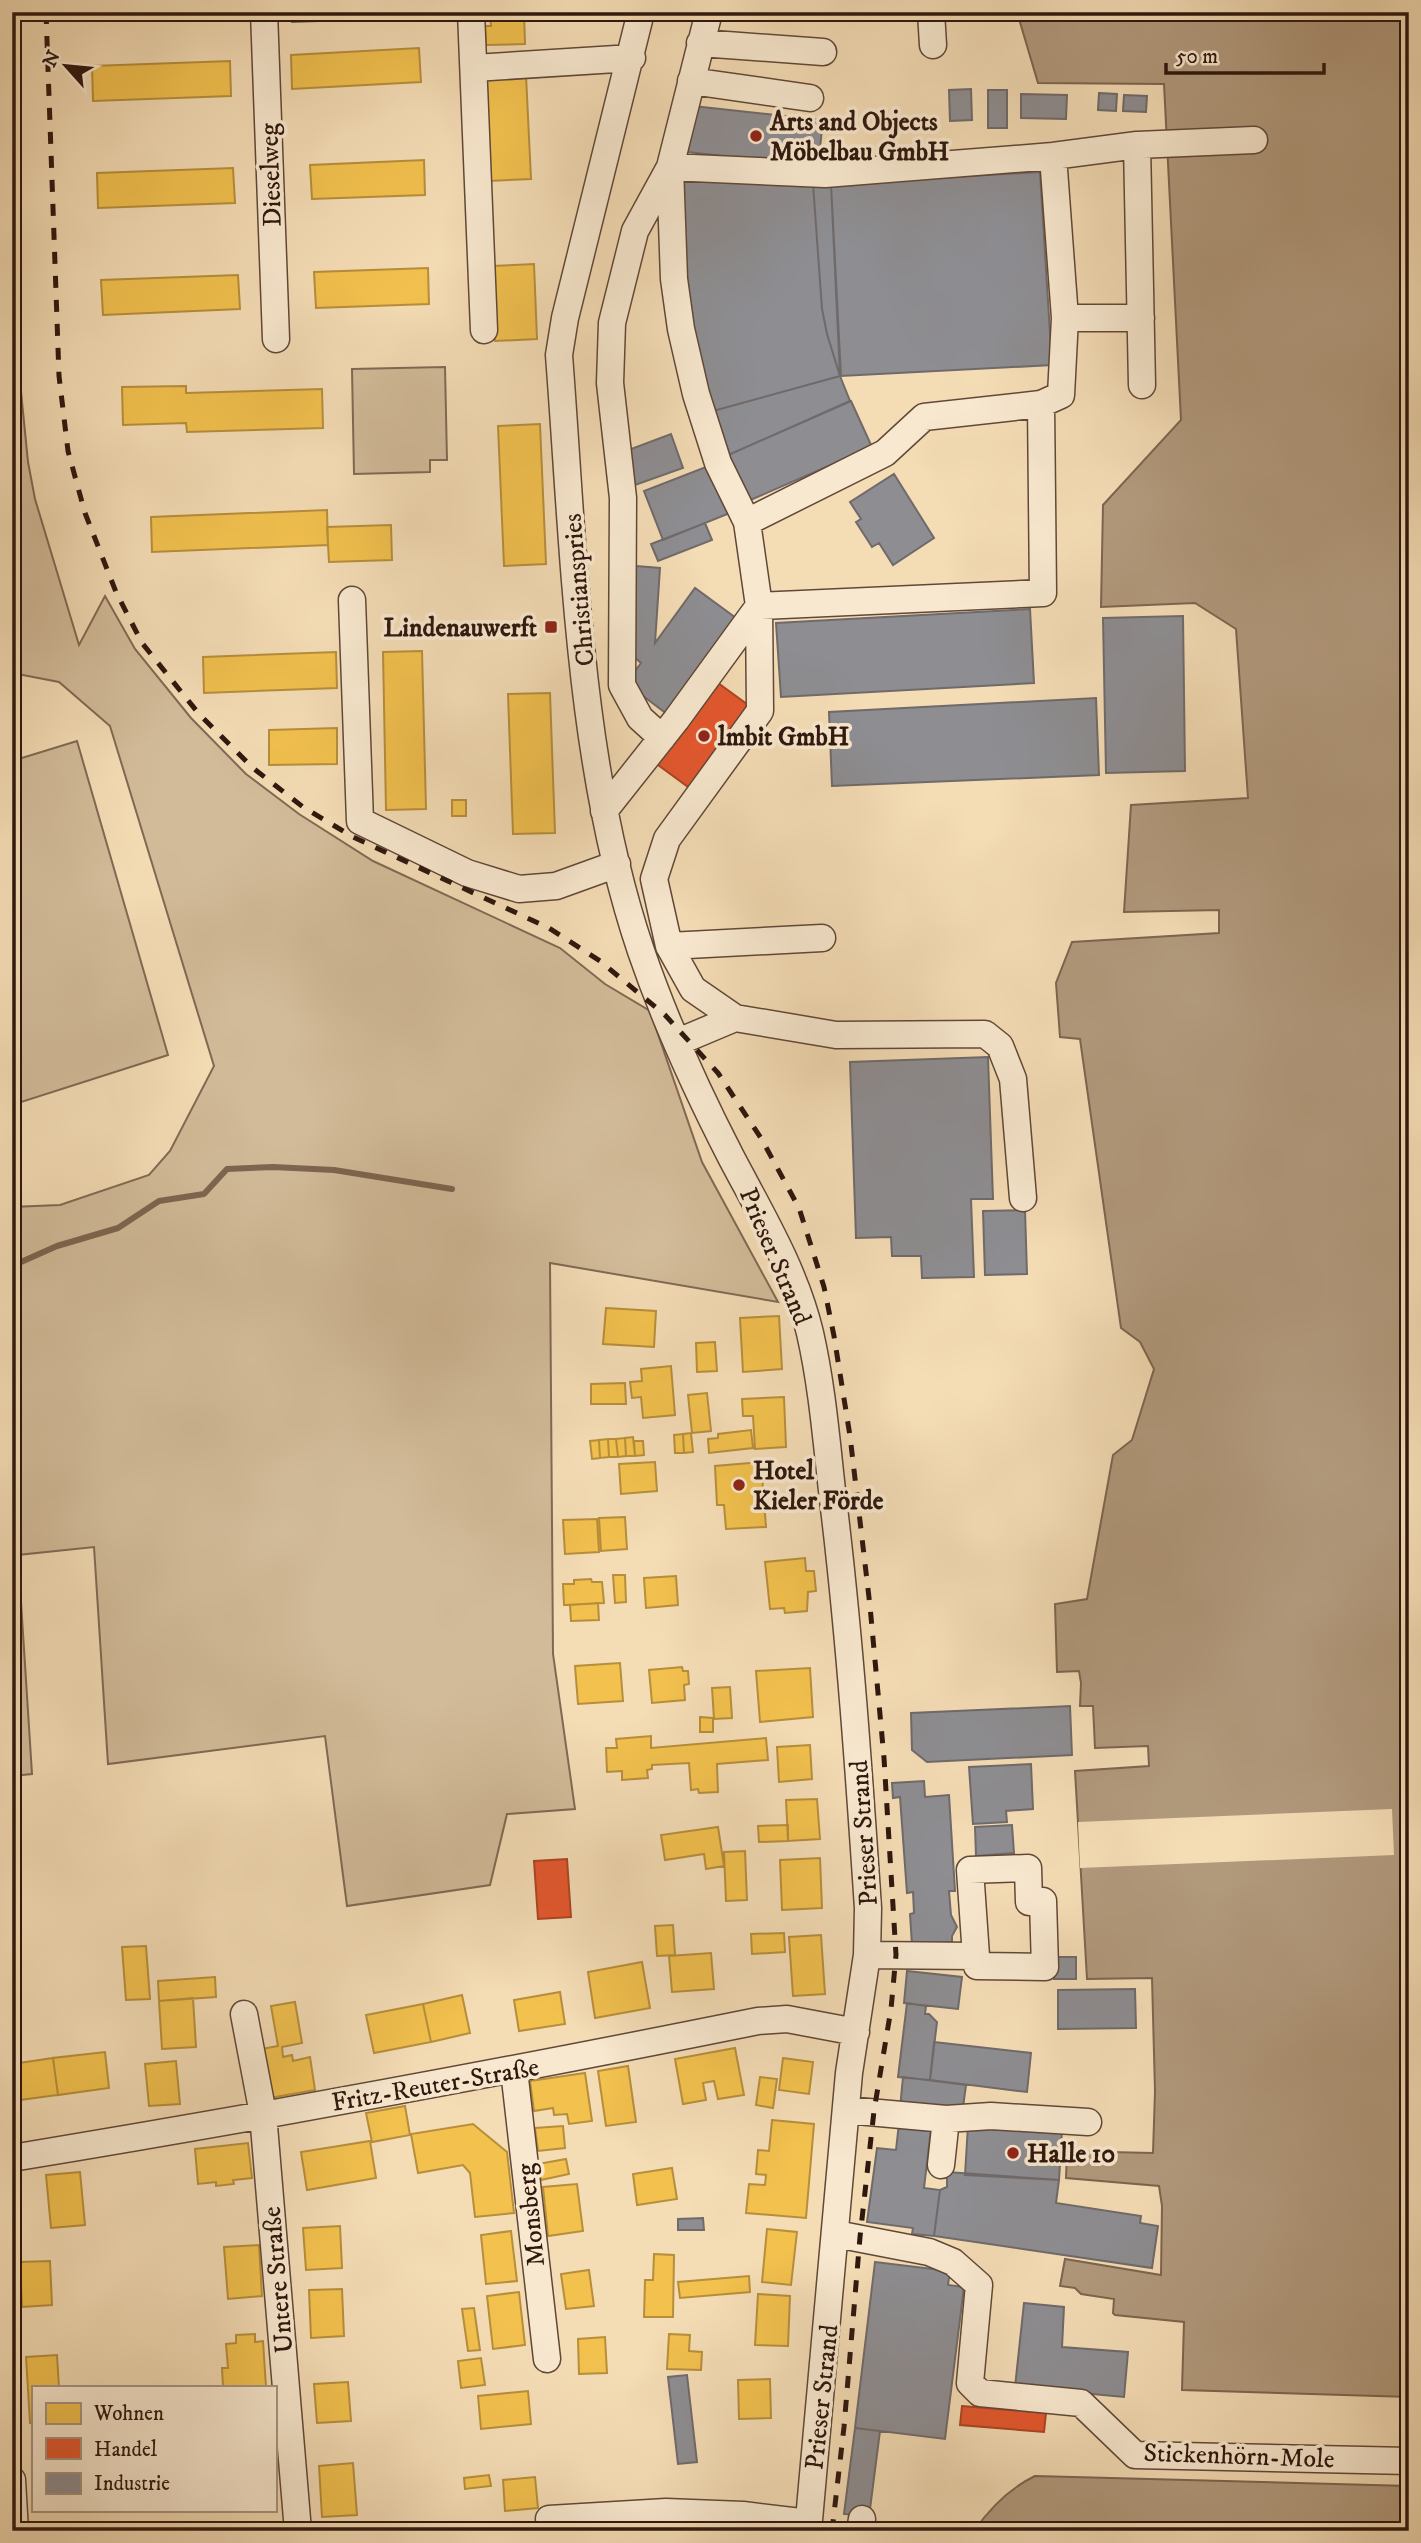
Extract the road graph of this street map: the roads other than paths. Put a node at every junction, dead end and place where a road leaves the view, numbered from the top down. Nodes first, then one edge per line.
1 (264, 12) edge
2 (471, 12) edge
3 (641, 12) edge
4 (709, 12) edge
5 (931, 12) edge
6 (700, 43) junction
7 (933, 45) dead end
8 (822, 52) dead end
9 (632, 58) junction
10 (474, 68) junction
11 (691, 81) junction
12 (810, 98) dead end
13 (1254, 140) dead end
14 (1137, 145) junction
15 (1053, 156) junction
16 (670, 167) junction
17 (1065, 318) junction
18 (1141, 318) junction
19 (484, 330) dead end
20 (275, 339) dead end
21 (1142, 385) dead end
22 (1041, 404) junction
23 (747, 522) junction
24 (352, 600) dead end
25 (759, 606) junction
26 (662, 738) junction
27 (604, 811) junction
28 (617, 864) junction
29 (822, 938) dead end
30 (668, 946) junction
31 (735, 1018) junction
32 (678, 1042) junction
33 (729, 1153) joint
34 (1023, 1198) dead end
35 (867, 1955) junction
36 (976, 1956) junction
37 (244, 2014) dead end
38 (856, 2032) junction
39 (514, 2070) junction
40 (846, 2110) junction
41 (263, 2114) junction
42 (946, 2119) junction
43 (1088, 2122) dead end
44 (12, 2158) edge
45 (941, 2165) dead end
46 (836, 2234) junction
47 (547, 2359) dead end
48 (1409, 2461) edge
49 (12, 2480) edge
50 (549, 2519) dead end
51 (808, 2527) edge
52 (16, 2531) edge
53 (299, 2531) edge

1 - 20 street, Dieselweg
2 - 10 street
3 - 9 street, Christianspries
4 - 6 street
5 - 7 street
6 - 8 street
6 - 11 street
9 - 10 street
9 - 27 street, Christianspries
10 - 19 street
11 - 12 street
11 - 16 street
13 - 14 street
14 - 15 street
14 - 18 street
15 - 16 street
15 - 17 street
16 - 23 street
16 - 26 street
17 - 18 street
17 - 22 street
18 - 21 street
22 - 23 street
22 - 25 street
23 - 25 street
24 - 28 street
25 - 26 street
25 - 30 street
26 - 27 street
27 - 28 street, Christianspries
28 - 32 street, Christianspries
29 - 30 street
30 - 31 street
31 - 32 street
31 - 34 street
32 - 33 street, Christianspries
33 - 35 street, Prieser Strand
35 - 36 street
35 - 38 street, Prieser Strand
36 - 36 street
37 - 41 street, Untere Straße
38 - 39 street, Fritz-Reuter-Straße
38 - 40 street, Prieser Strand
39 - 41 street, Fritz-Reuter-Straße
39 - 47 street, Monsberg
40 - 42 street
40 - 46 street, Prieser Strand
41 - 44 street, Fritz-Reuter-Straße
41 - 53 street, Untere Straße
42 - 43 street
42 - 45 street
46 - 48 street, Stickenhörn-Mole
46 - 51 street, Prieser Strand
49 - 52 street
50 - 51 street

